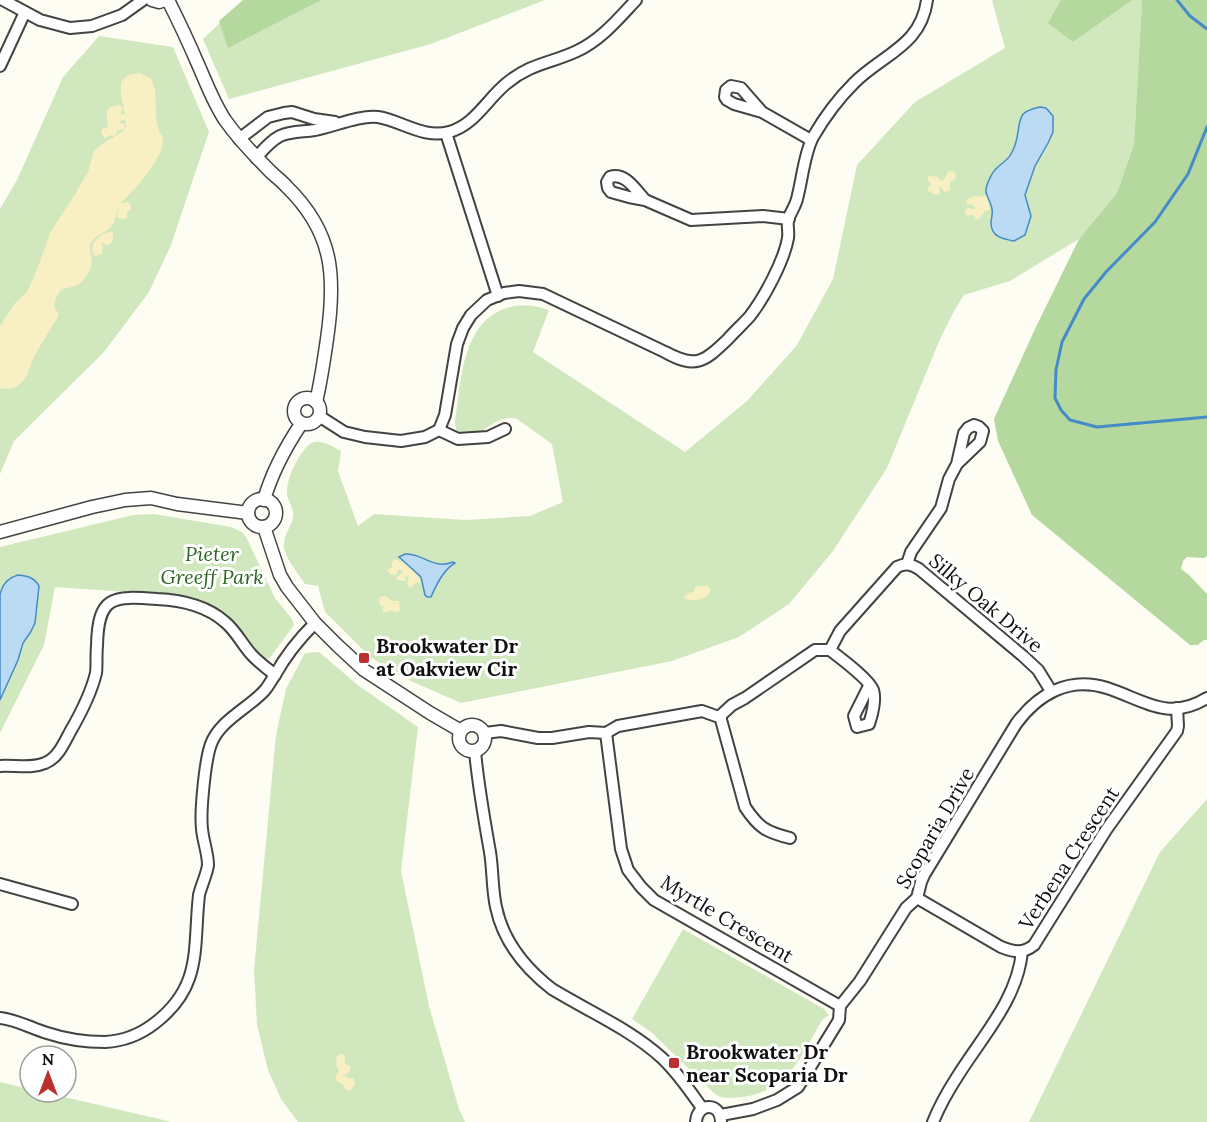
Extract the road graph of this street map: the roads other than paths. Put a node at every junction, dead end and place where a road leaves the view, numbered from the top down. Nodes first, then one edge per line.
1 (3, 0) edge
2 (143, 0) edge
3 (152, 0) edge
4 (166, 0) edge
5 (636, 0) edge
6 (927, 0) edge
7 (25, 12) junction
8 (0, 66) edge
9 (762, 112) dead end
10 (341, 123) junction
11 (446, 133) junction
12 (240, 139) junction
13 (812, 140) junction
14 (256, 158) junction
15 (645, 200) dead end
16 (789, 219) junction
17 (498, 296) junction
18 (316, 402) junction
19 (319, 416) junction
20 (301, 424) junction
21 (505, 429) dead end
22 (439, 430) junction
23 (957, 464) dead end
24 (264, 500) junction
25 (248, 513) junction
26 (264, 527) junction
27 (0, 532) edge
28 (907, 564) junction
29 (315, 623) junction
30 (830, 650) junction
31 (275, 675) junction
32 (869, 686) dead end
33 (1051, 691) junction
34 (1207, 698) edge
35 (1177, 708) junction
36 (720, 716) junction
37 (461, 731) junction
38 (484, 733) junction
39 (606, 734) junction
40 (476, 751) junction
41 (0, 766) edge
42 (790, 838) dead end
43 (0, 884) edge
44 (906, 889) dead end
45 (918, 894) junction
46 (72, 904) dead end
47 (1022, 951) junction
48 (840, 1006) junction
49 (0, 1017) edge
50 (702, 1108) junction
51 (721, 1119) edge
52 (934, 1120) edge
53 (696, 1122) edge
54 (921, 1122) edge

1 - 7 street
2 - 7 street
3 - 4 street
4 - 12 street
5 - 11 street
6 - 13 street
7 - 8 street
9 - 13 street
10 - 11 street
10 - 12 street
10 - 14 street
11 - 17 street
12 - 14 street
13 - 16 street
14 - 18 street
15 - 16 street
16 - 17 street
17 - 22 street
18 - 19 street
18 - 20 street
19 - 20 street
19 - 22 street
20 - 24 street
21 - 22 street
23 - 28 street
24 - 25 street
24 - 26 street
25 - 26 street
25 - 27 street
26 - 29 street
28 - 30 street, Silky Oak Drive
28 - 33 street, Silky Oak Drive
29 - 31 street
29 - 37 street
30 - 32 street
30 - 36 street
31 - 41 street
31 - 49 street
33 - 35 street, Scoparia Drive
33 - 45 street, Scoparia Drive
34 - 35 street, Scoparia Drive
35 - 47 street, Verbena Crescent
36 - 39 street
36 - 42 street
37 - 38 street
37 - 40 street
38 - 39 street
38 - 40 street
39 - 48 street, Myrtle Crescent
40 - 50 street
43 - 46 street
44 - 45 street
45 - 47 street, Verbena Crescent
45 - 48 street, Scoparia Drive
47 - 52 street
48 - 51 street, Scoparia Drive
50 - 51 street
50 - 53 street
52 - 54 street

